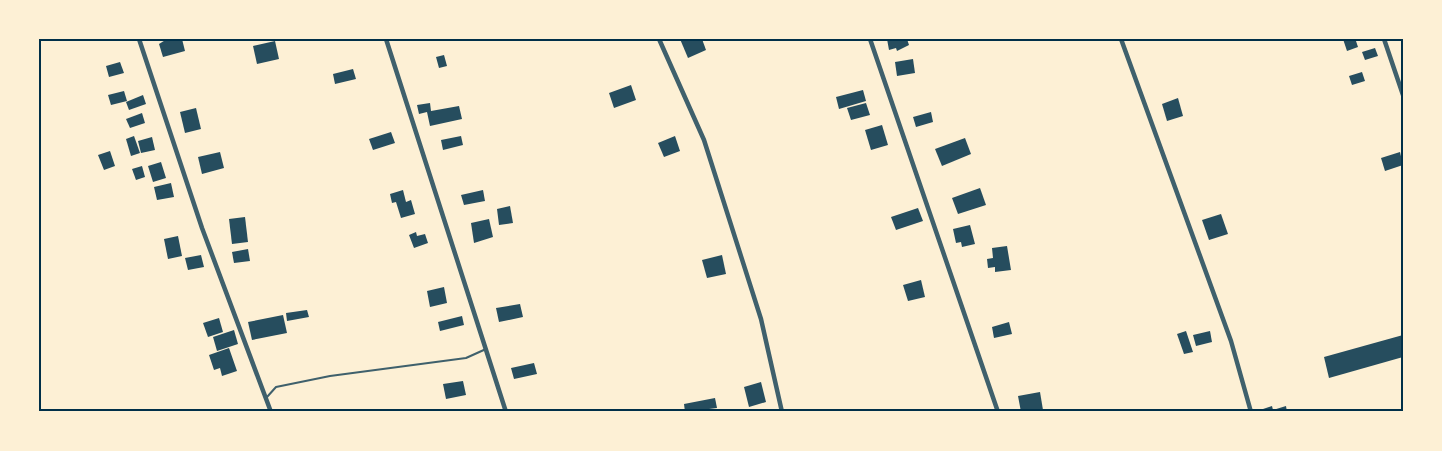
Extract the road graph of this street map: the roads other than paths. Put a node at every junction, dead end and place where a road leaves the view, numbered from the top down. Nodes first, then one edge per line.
1 (139, 39) edge
2 (386, 39) edge
3 (659, 39) edge
4 (870, 39) edge
5 (1121, 39) edge
6 (1384, 39) edge
7 (1403, 95) edge
8 (486, 349) junction
9 (266, 399) junction
10 (271, 412) edge
11 (506, 412) edge
12 (782, 412) edge
13 (998, 412) edge
14 (1251, 412) edge

1 - 9 street
2 - 8 street
3 - 12 street
4 - 13 street
5 - 14 street
6 - 7 street
8 - 9 lane
8 - 11 street
9 - 10 street

